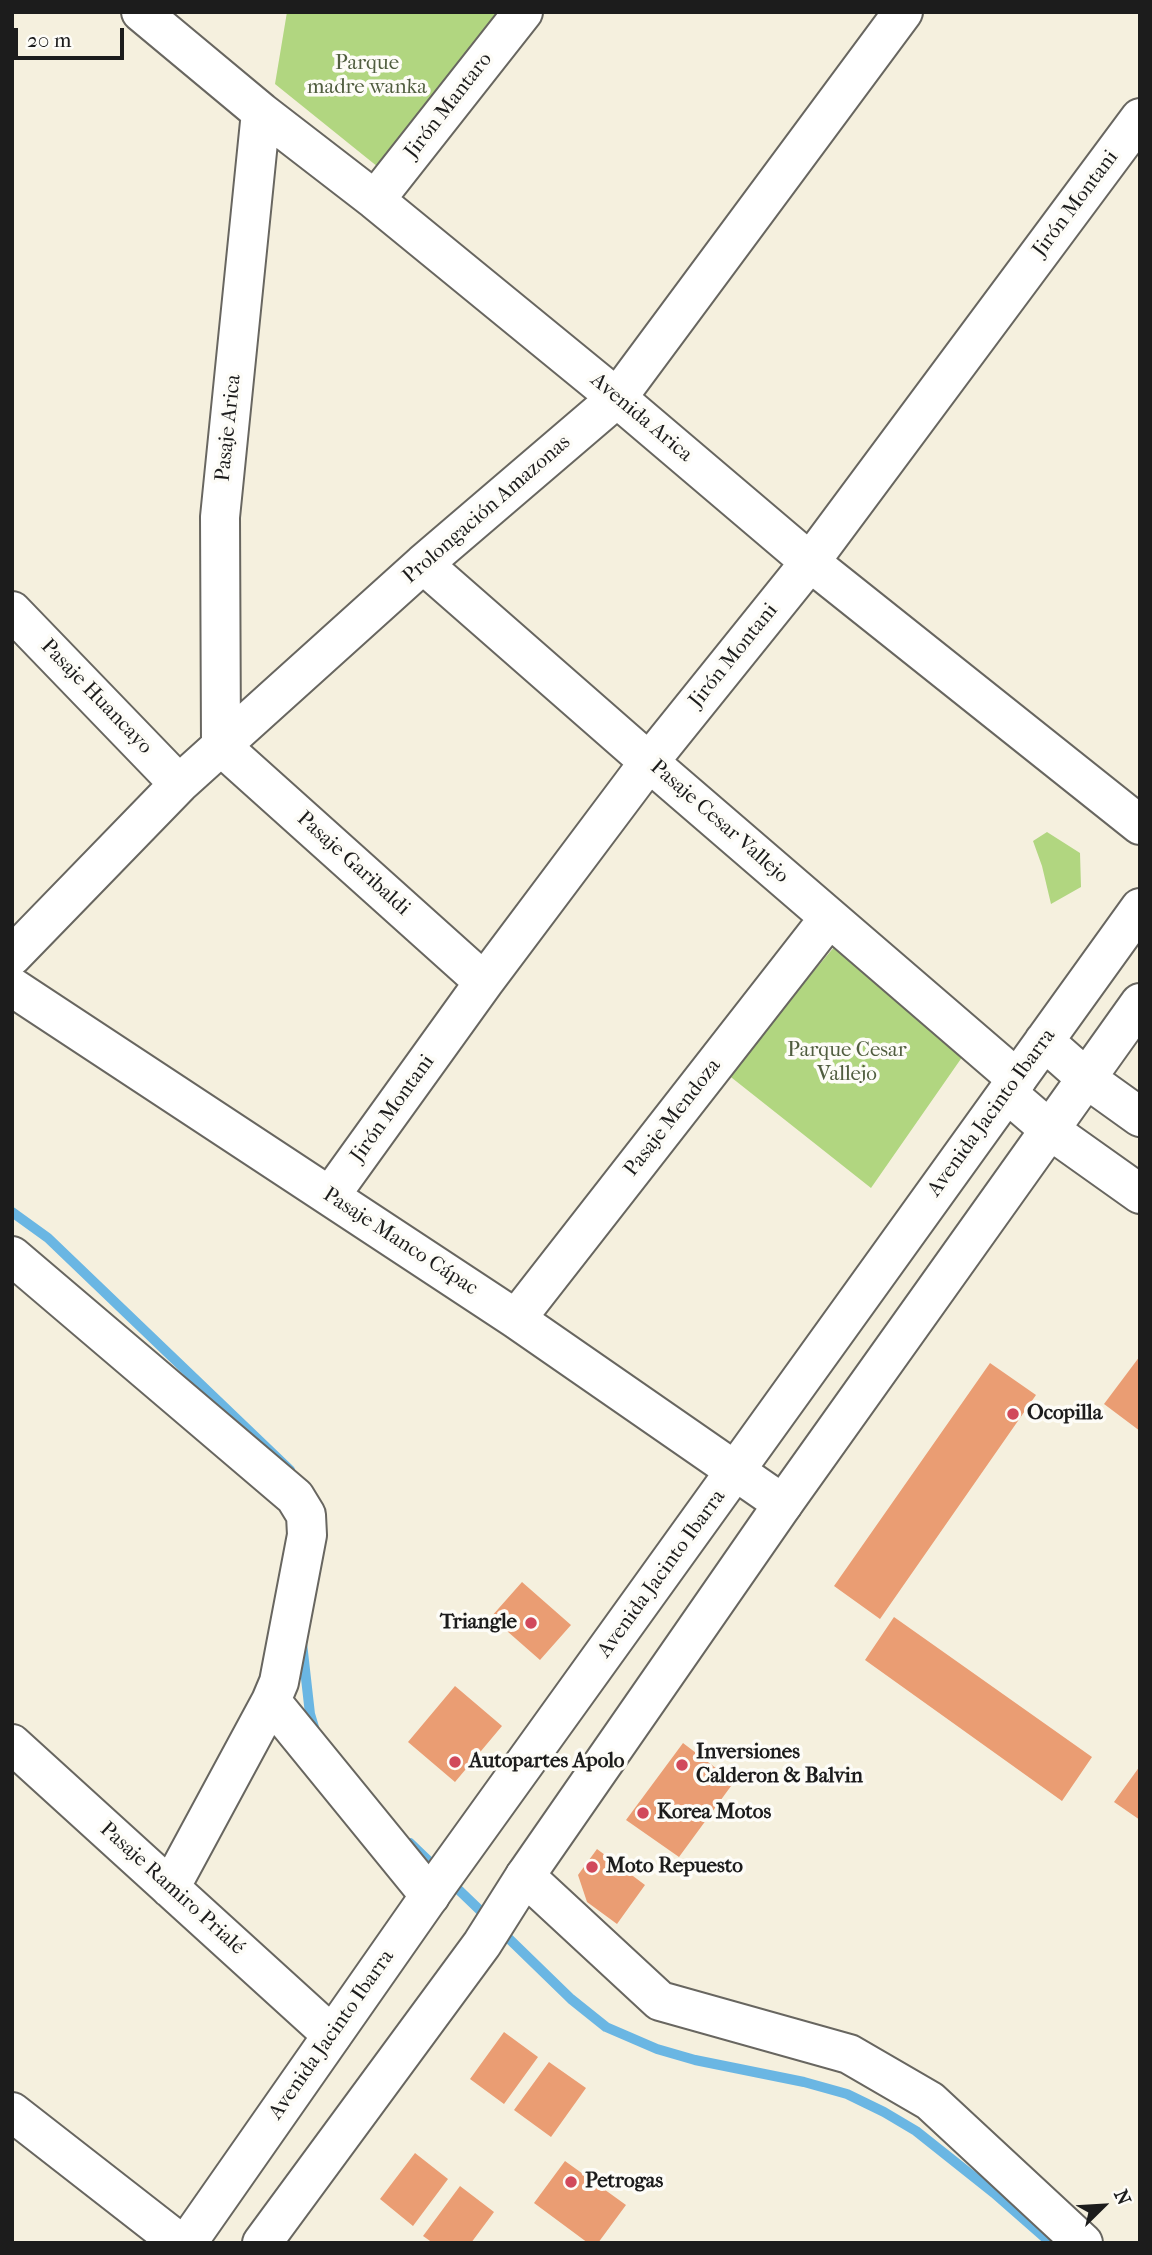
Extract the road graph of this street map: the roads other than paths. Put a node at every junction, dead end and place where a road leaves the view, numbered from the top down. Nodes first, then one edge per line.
1 (141, 12) edge
2 (523, 12) edge
3 (902, 12) edge
4 (261, 112) junction
5 (1140, 118) edge
6 (375, 200) junction
7 (617, 398) junction
8 (810, 562) junction
9 (423, 564) junction
10 (12, 611) edge
11 (221, 746) junction
12 (649, 762) junction
13 (179, 783) junction
14 (1140, 825) edge
15 (1140, 908) edge
16 (830, 918) junction
17 (12, 956) edge
18 (484, 982) junction
19 (12, 987) edge
20 (1140, 1003) edge
21 (1044, 1041) junction
22 (1087, 1079) junction
23 (1012, 1086) junction
24 (1140, 1117) edge
25 (1050, 1130) junction
26 (1140, 1194) edge
27 (330, 1196) junction
28 (12, 1256) edge
29 (516, 1319) junction
30 (736, 1469) junction
31 (783, 1504) junction
32 (271, 1701) junction
33 (12, 1744) edge
34 (522, 1880) junction
35 (170, 1888) junction
36 (435, 1888) junction
37 (332, 2035) junction
38 (12, 2112) edge
39 (180, 2243) edge
40 (187, 2243) edge
41 (262, 2243) edge
42 (1083, 2243) edge

1 - 4 street, Avenida Arica
2 - 6 street, Jirón Mantaro
3 - 7 street, Prolongación Amazonas
4 - 6 street, Avenida Arica
4 - 11 street, Pasaje Arica
5 - 8 street, Jirón Montani
6 - 7 street, Avenida Arica
7 - 8 street, Avenida Arica
7 - 9 street, Prolongación Amazonas
8 - 12 street, Jirón Montani
8 - 14 street, Avenida Arica
9 - 11 street, Prolongación Amazonas
9 - 12 street, Pasaje Cesar Vallejo
10 - 13 street, Pasaje Huancayo
11 - 13 street, Prolongación Amazonas
11 - 18 street, Pasaje Garibaldi
12 - 16 street, Pasaje Cesar Vallejo
12 - 18 street, Jirón Montani
13 - 17 street, Prolongación Amazonas
15 - 21 street, Avenida Jacinto Ibarra
16 - 23 street, Pasaje Cesar Vallejo
16 - 29 street, Pasaje Mendoza
18 - 27 street, Jirón Montani
19 - 27 street, Pasaje Manco Cápac
20 - 22 street
21 - 22 street
21 - 23 street, Avenida Jacinto Ibarra
22 - 24 street
22 - 25 street
23 - 25 street, Pasaje Cesar Vallejo
23 - 30 street, Avenida Jacinto Ibarra
25 - 26 street, Pasaje Cesar Vallejo
25 - 31 street
27 - 29 street, Pasaje Manco Cápac
28 - 32 street
29 - 30 street, Pasaje Manco Cápac
30 - 31 street, Pasaje Manco Cápac
30 - 36 street, Avenida Jacinto Ibarra
31 - 34 street
32 - 35 street
32 - 36 street
33 - 35 street, Pasaje Ramiro Prialé
34 - 41 street
34 - 42 street
35 - 37 street, Pasaje Ramiro Prialé
36 - 37 street, Avenida Jacinto Ibarra
37 - 40 street, Avenida Jacinto Ibarra
38 - 39 street

